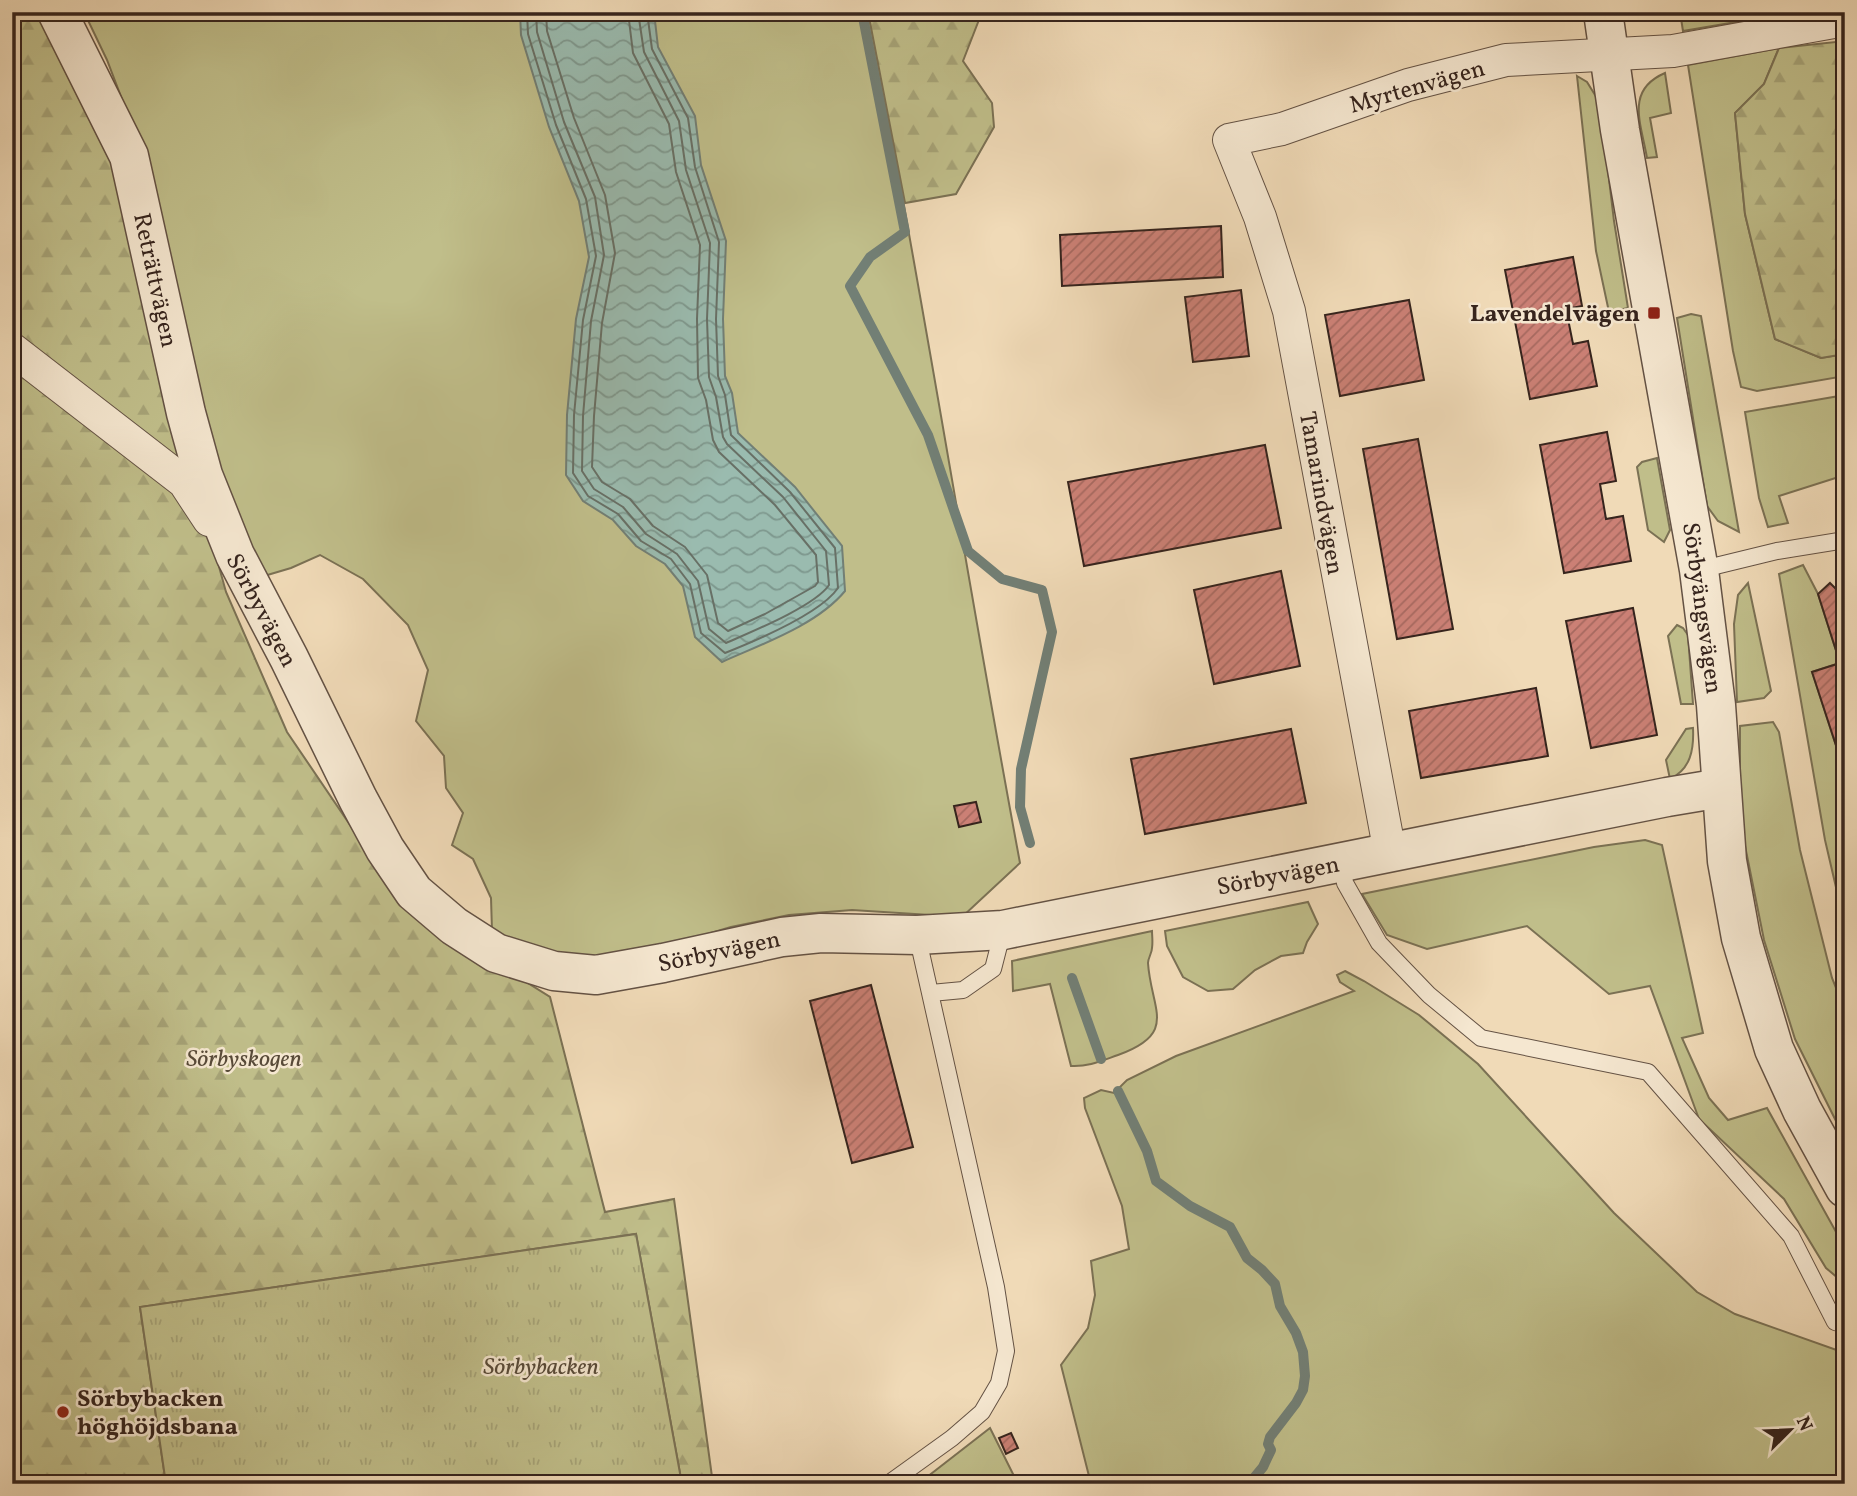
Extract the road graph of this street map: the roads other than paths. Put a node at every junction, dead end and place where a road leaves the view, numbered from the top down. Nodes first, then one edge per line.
1 (57, 12) edge
2 (1603, 12) edge
3 (1845, 20) edge
4 (1609, 54) junction
5 (1229, 140) joint
6 (12, 349) edge
7 (1845, 540) edge
8 (235, 555) junction
9 (1699, 570) junction
10 (1721, 788) junction
11 (1390, 853) junction
12 (1342, 863) junction
13 (1003, 930) junction
14 (917, 935) junction
15 (931, 993) junction
16 (1845, 1188) edge
17 (1845, 1325) edge
18 (888, 1484) edge

1 - 8 street, Reträttvägen
2 - 4 street, Sörbyängsvägen
3 - 4 street
4 - 5 street, Myrtenvägen
4 - 9 street, Sörbyängsvägen
5 - 11 street, Tamarindvägen
6 - 8 street, Sörbyvägen
7 - 9 lane
8 - 14 street, Sörbyvägen
9 - 10 street, Sörbyängsvägen
10 - 11 street, Sörbyvägen
10 - 16 street, Sörbyängsvägen
11 - 12 street, Sörbyvägen
12 - 13 street, Sörbyvägen
12 - 17 lane
13 - 14 street, Sörbyvägen
13 - 15 lane
14 - 15 lane
15 - 18 lane

